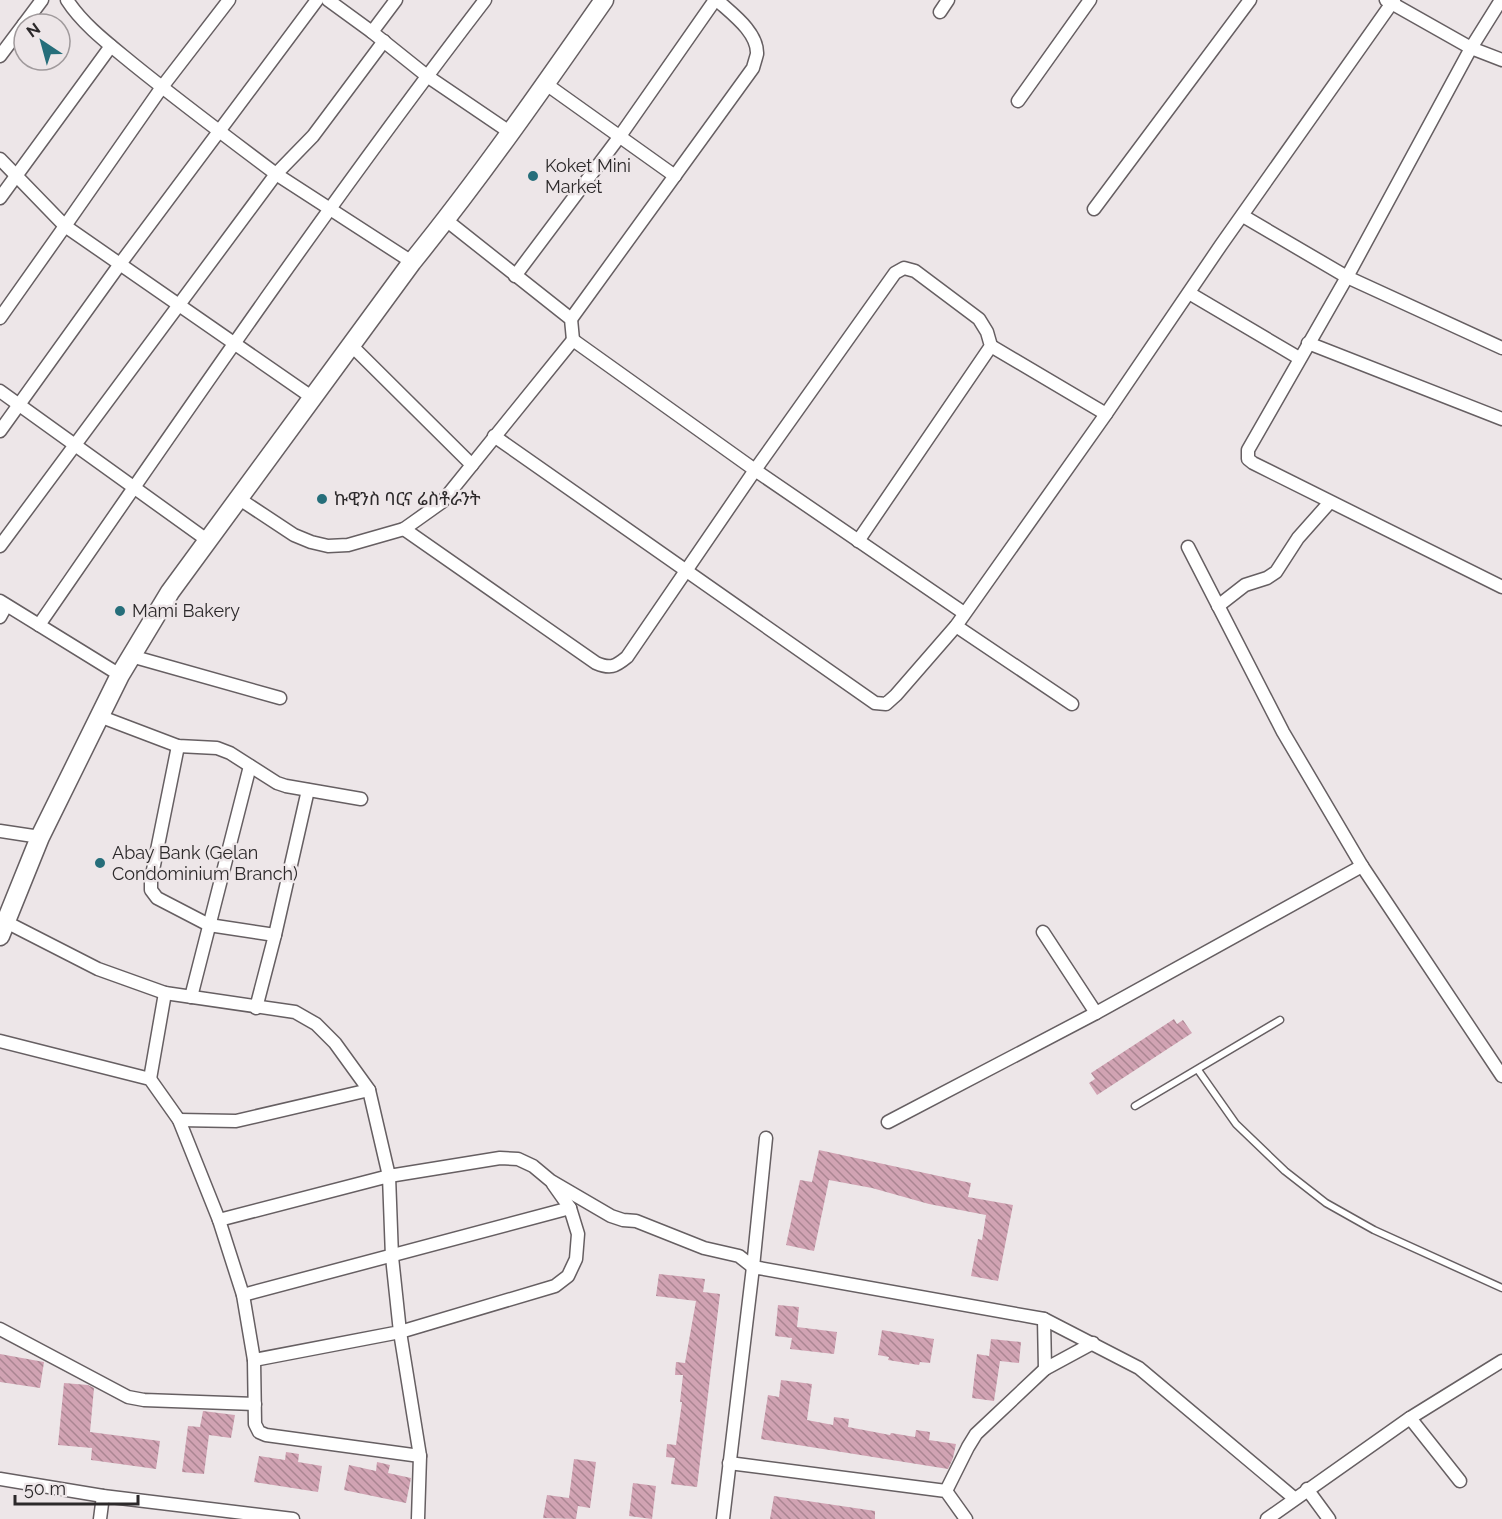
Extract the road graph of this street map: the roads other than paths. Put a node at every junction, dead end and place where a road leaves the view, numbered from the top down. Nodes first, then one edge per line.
1 (67, 0) edge
2 (229, 0) edge
3 (317, 0) edge
4 (328, 0) edge
5 (396, 0) edge
6 (485, 0) edge
7 (716, 0) edge
8 (948, 0) edge
9 (1090, 0) edge
10 (1250, 0) edge
11 (1501, 0) edge
12 (600, 1) edge
13 (1390, 1) edge
14 (940, 12) dead end
15 (372, 32) junction
16 (12, 40) edge
17 (384, 41) junction
18 (111, 46) junction
19 (1471, 48) junction
20 (0, 56) edge
21 (1502, 60) edge
22 (427, 76) junction
23 (546, 84) junction
24 (162, 87) junction
25 (1018, 101) dead end
26 (220, 131) junction
27 (511, 133) junction
28 (620, 136) junction
29 (0, 159) edge
30 (276, 174) junction
31 (16, 175) junction
32 (675, 176) junction
33 (0, 198) edge
34 (330, 209) junction
35 (1094, 209) dead end
36 (1243, 216) junction
37 (446, 220) junction
38 (65, 226) junction
39 (412, 262) junction
40 (120, 264) junction
41 (515, 276) junction
42 (1347, 278) junction
43 (1189, 293) junction
44 (179, 305) junction
45 (0, 318) edge
46 (571, 319) junction
47 (573, 340) junction
48 (1308, 343) junction
49 (235, 344) junction
50 (351, 345) junction
51 (991, 346) junction
52 (1502, 348) edge
53 (1299, 358) junction
54 (0, 391) edge
55 (313, 398) junction
56 (19, 404) junction
57 (1106, 414) junction
58 (1502, 419) edge
59 (0, 431) edge
60 (494, 436) junction
61 (75, 445) junction
62 (472, 465) junction
63 (755, 470) junction
64 (134, 488) junction
65 (238, 498) junction
66 (1330, 502) junction
67 (404, 529) junction
68 (207, 540) junction
69 (858, 541) junction
70 (0, 546) edge
71 (1188, 548) dead end
72 (687, 572) junction
73 (1502, 586) edge
74 (3, 604) edge
75 (1218, 606) junction
76 (964, 612) junction
77 (0, 618) edge
78 (39, 625) junction
79 (956, 626) junction
80 (131, 656) junction
81 (120, 675) junction
82 (280, 698) dead end
83 (1072, 704) dead end
84 (99, 716) junction
85 (178, 746) junction
86 (249, 766) junction
87 (308, 790) junction
88 (361, 799) dead end
89 (0, 831) edge
90 (40, 837) junction
91 (1362, 866) junction
92 (209, 925) junction
93 (3, 929) edge
94 (1043, 932) dead end
95 (275, 935) junction
96 (165, 993) junction
97 (191, 997) junction
98 (256, 1008) junction
99 (1096, 1012) junction
100 (1280, 1020) dead end
101 (0, 1041) edge
102 (1198, 1070) junction
103 (1502, 1076) edge
104 (150, 1079) junction
105 (369, 1090) junction
106 (1135, 1106) dead end
107 (179, 1120) junction
108 (888, 1122) dead end
109 (766, 1138) dead end
110 (390, 1176) junction
111 (551, 1181) junction
112 (570, 1208) junction
113 (219, 1220) junction
114 (392, 1257) junction
115 (753, 1267) junction
116 (1502, 1288) edge
117 (243, 1295) junction
118 (1044, 1319) junction
119 (0, 1329) edge
120 (400, 1332) junction
121 (1093, 1343) junction
122 (254, 1360) junction
123 (1502, 1361) edge
124 (1045, 1370) junction
125 (255, 1404) junction
126 (1410, 1418) junction
127 (420, 1456) junction
128 (729, 1463) junction
129 (0, 1479) edge
130 (1460, 1480) dead end
131 (1307, 1489) junction
132 (946, 1491) junction
133 (103, 1496) junction
134 (1294, 1498) junction
135 (100, 1519) edge
136 (293, 1519) edge
137 (418, 1519) edge
138 (723, 1519) edge
139 (966, 1519) edge
140 (1267, 1519) edge
141 (1329, 1519) edge

1 - 18 street
2 - 24 street
3 - 26 street
4 - 15 street
5 - 15 street
6 - 22 street
7 - 28 street
7 - 32 street
8 - 14 street
9 - 25 street
10 - 35 street
11 - 19 street
12 - 23 street
13 - 19 street
13 - 36 street
15 - 17 street
16 - 20 street
17 - 22 street
17 - 30 street
18 - 24 street
18 - 31 street
19 - 21 street
19 - 42 street
22 - 27 street
22 - 34 street
23 - 27 street
23 - 28 street
24 - 26 street
24 - 38 street
26 - 30 street
26 - 40 street
27 - 37 street
28 - 32 street
28 - 41 street
29 - 31 street
30 - 34 street
30 - 44 street
31 - 33 street
31 - 38 street
32 - 46 street
34 - 39 street
34 - 49 street
36 - 42 street
36 - 43 street
37 - 39 street
37 - 41 street
38 - 40 street
38 - 45 street
39 - 50 street
40 - 44 street
40 - 56 street
41 - 46 street
42 - 48 street
42 - 52 street
43 - 53 street
43 - 57 street
44 - 49 street
44 - 61 street
46 - 47 street
47 - 60 street
47 - 63 street
48 - 53 street
48 - 58 street
49 - 55 street
49 - 64 street
50 - 55 street
50 - 62 street
51 - 57 street
51 - 63 street
51 - 69 street
53 - 66 street
54 - 56 street
55 - 65 street
56 - 59 street
56 - 61 street
57 - 76 street
60 - 62 street
60 - 72 street
61 - 64 street
61 - 70 street
62 - 67 street
63 - 69 street
63 - 72 street
64 - 68 street
64 - 78 street
65 - 67 street
65 - 68 street
66 - 73 street
66 - 75 street
67 - 72 street
68 - 80 street
69 - 76 street
71 - 75 street
72 - 79 street
74 - 77 street
74 - 78 street
75 - 91 street
76 - 79 street
78 - 81 street
79 - 83 street
80 - 81 street
80 - 82 street
81 - 84 street
84 - 85 street
84 - 90 street
85 - 86 street
85 - 92 street
86 - 87 street
86 - 92 street
87 - 88 street
87 - 95 street
89 - 90 street
90 - 93 street
91 - 99 street
91 - 103 street
92 - 95 street
92 - 97 street
93 - 96 street
94 - 99 street
95 - 98 street
96 - 97 street
96 - 104 street
97 - 98 street
98 - 105 street
99 - 108 street
100 - 102 lane
101 - 104 street
102 - 106 lane
102 - 116 lane
104 - 107 street
105 - 107 street
105 - 110 street
107 - 113 street
109 - 115 street
110 - 111 street
110 - 113 street
110 - 114 street
111 - 112 street
111 - 115 street
112 - 114 street
112 - 120 street
113 - 117 street
114 - 117 street
114 - 120 street
115 - 118 street
115 - 128 street
117 - 122 street
118 - 121 street
118 - 124 street
119 - 125 street
120 - 122 street
120 - 127 street
121 - 124 street
121 - 134 street
122 - 125 street
123 - 126 street
124 - 132 street
125 - 127 street
126 - 130 street
126 - 131 street
127 - 137 street
128 - 132 street
128 - 138 street
129 - 133 street
131 - 134 street
131 - 141 street
132 - 139 street
133 - 135 street
133 - 136 street
134 - 140 street

